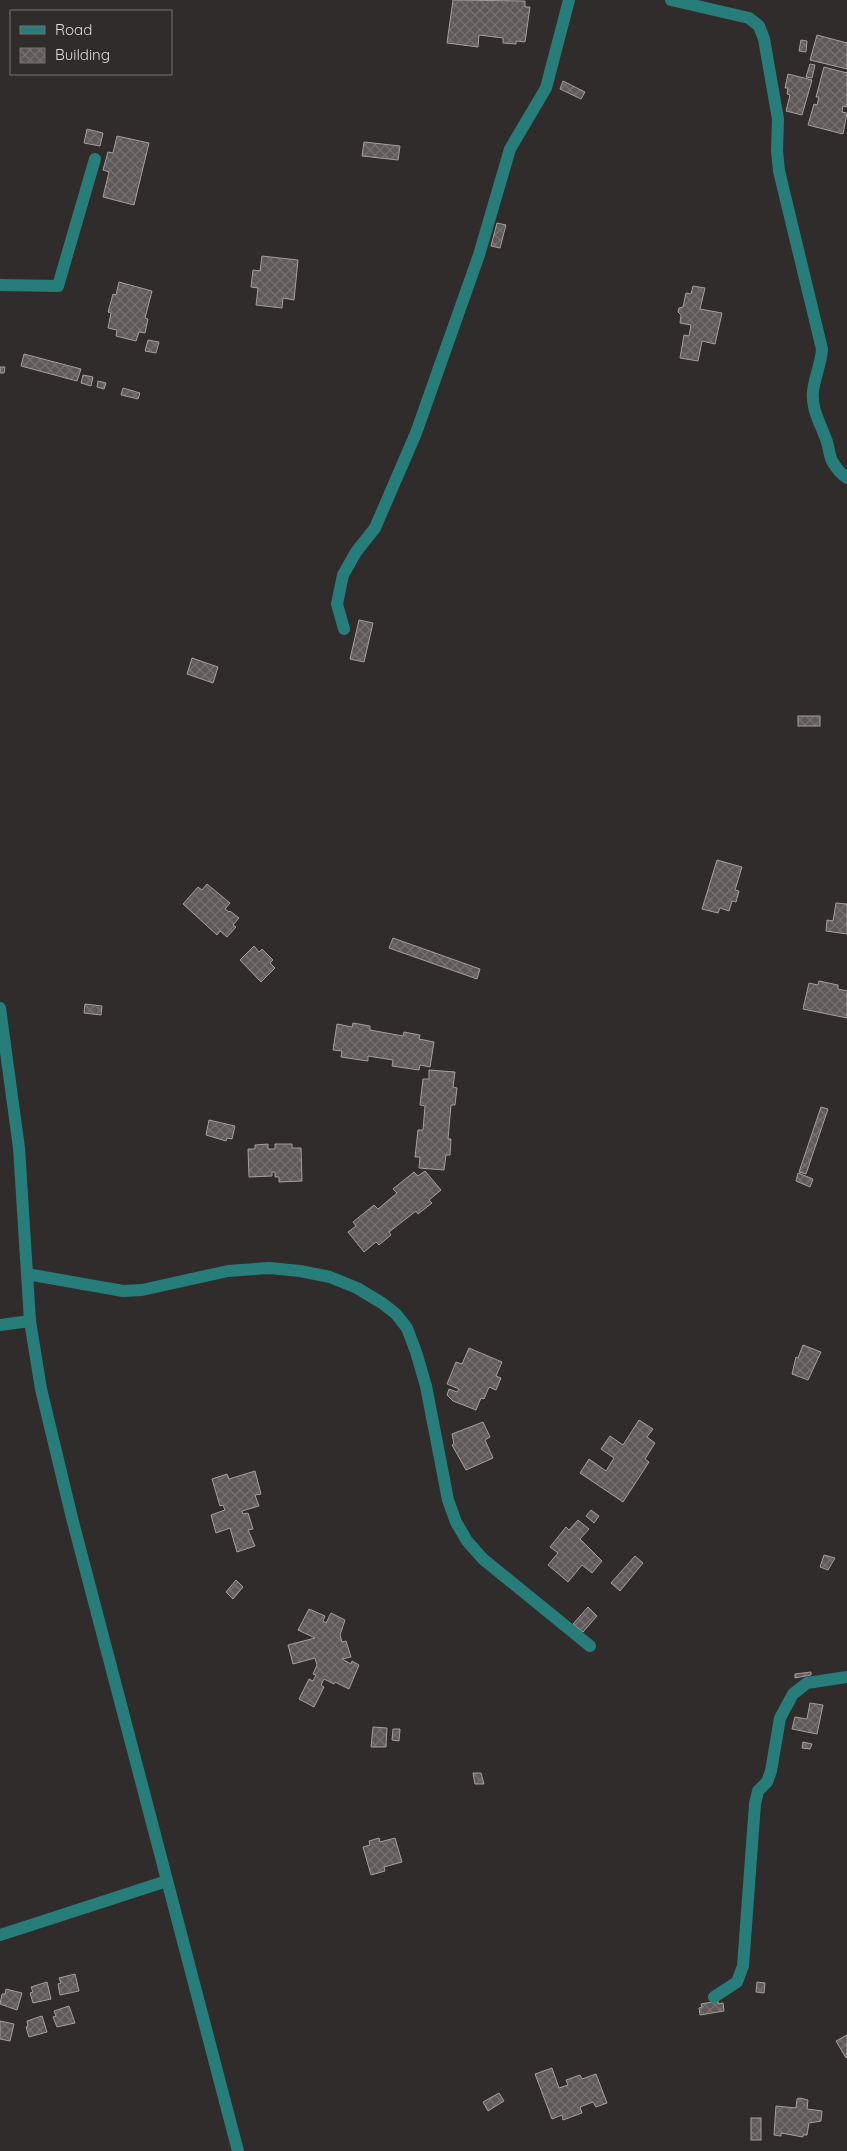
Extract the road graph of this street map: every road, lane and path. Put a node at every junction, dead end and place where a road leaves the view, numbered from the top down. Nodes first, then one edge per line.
1 (569, 0) edge
2 (671, 0) edge
3 (94, 159) dead end
4 (0, 285) edge
5 (847, 478) edge
6 (344, 629) dead end
7 (0, 1008) edge
8 (27, 1274) junction
9 (30, 1321) junction
10 (0, 1325) edge
11 (590, 1646) dead end
12 (847, 1677) edge
13 (167, 1881) junction
14 (0, 1935) edge
15 (714, 1997) dead end
16 (238, 2151) edge

1 - 6 street
2 - 5 street
3 - 4 street
7 - 8 street
8 - 9 street
8 - 11 street
9 - 10 street
9 - 13 street
12 - 15 street
13 - 14 street
13 - 16 street

